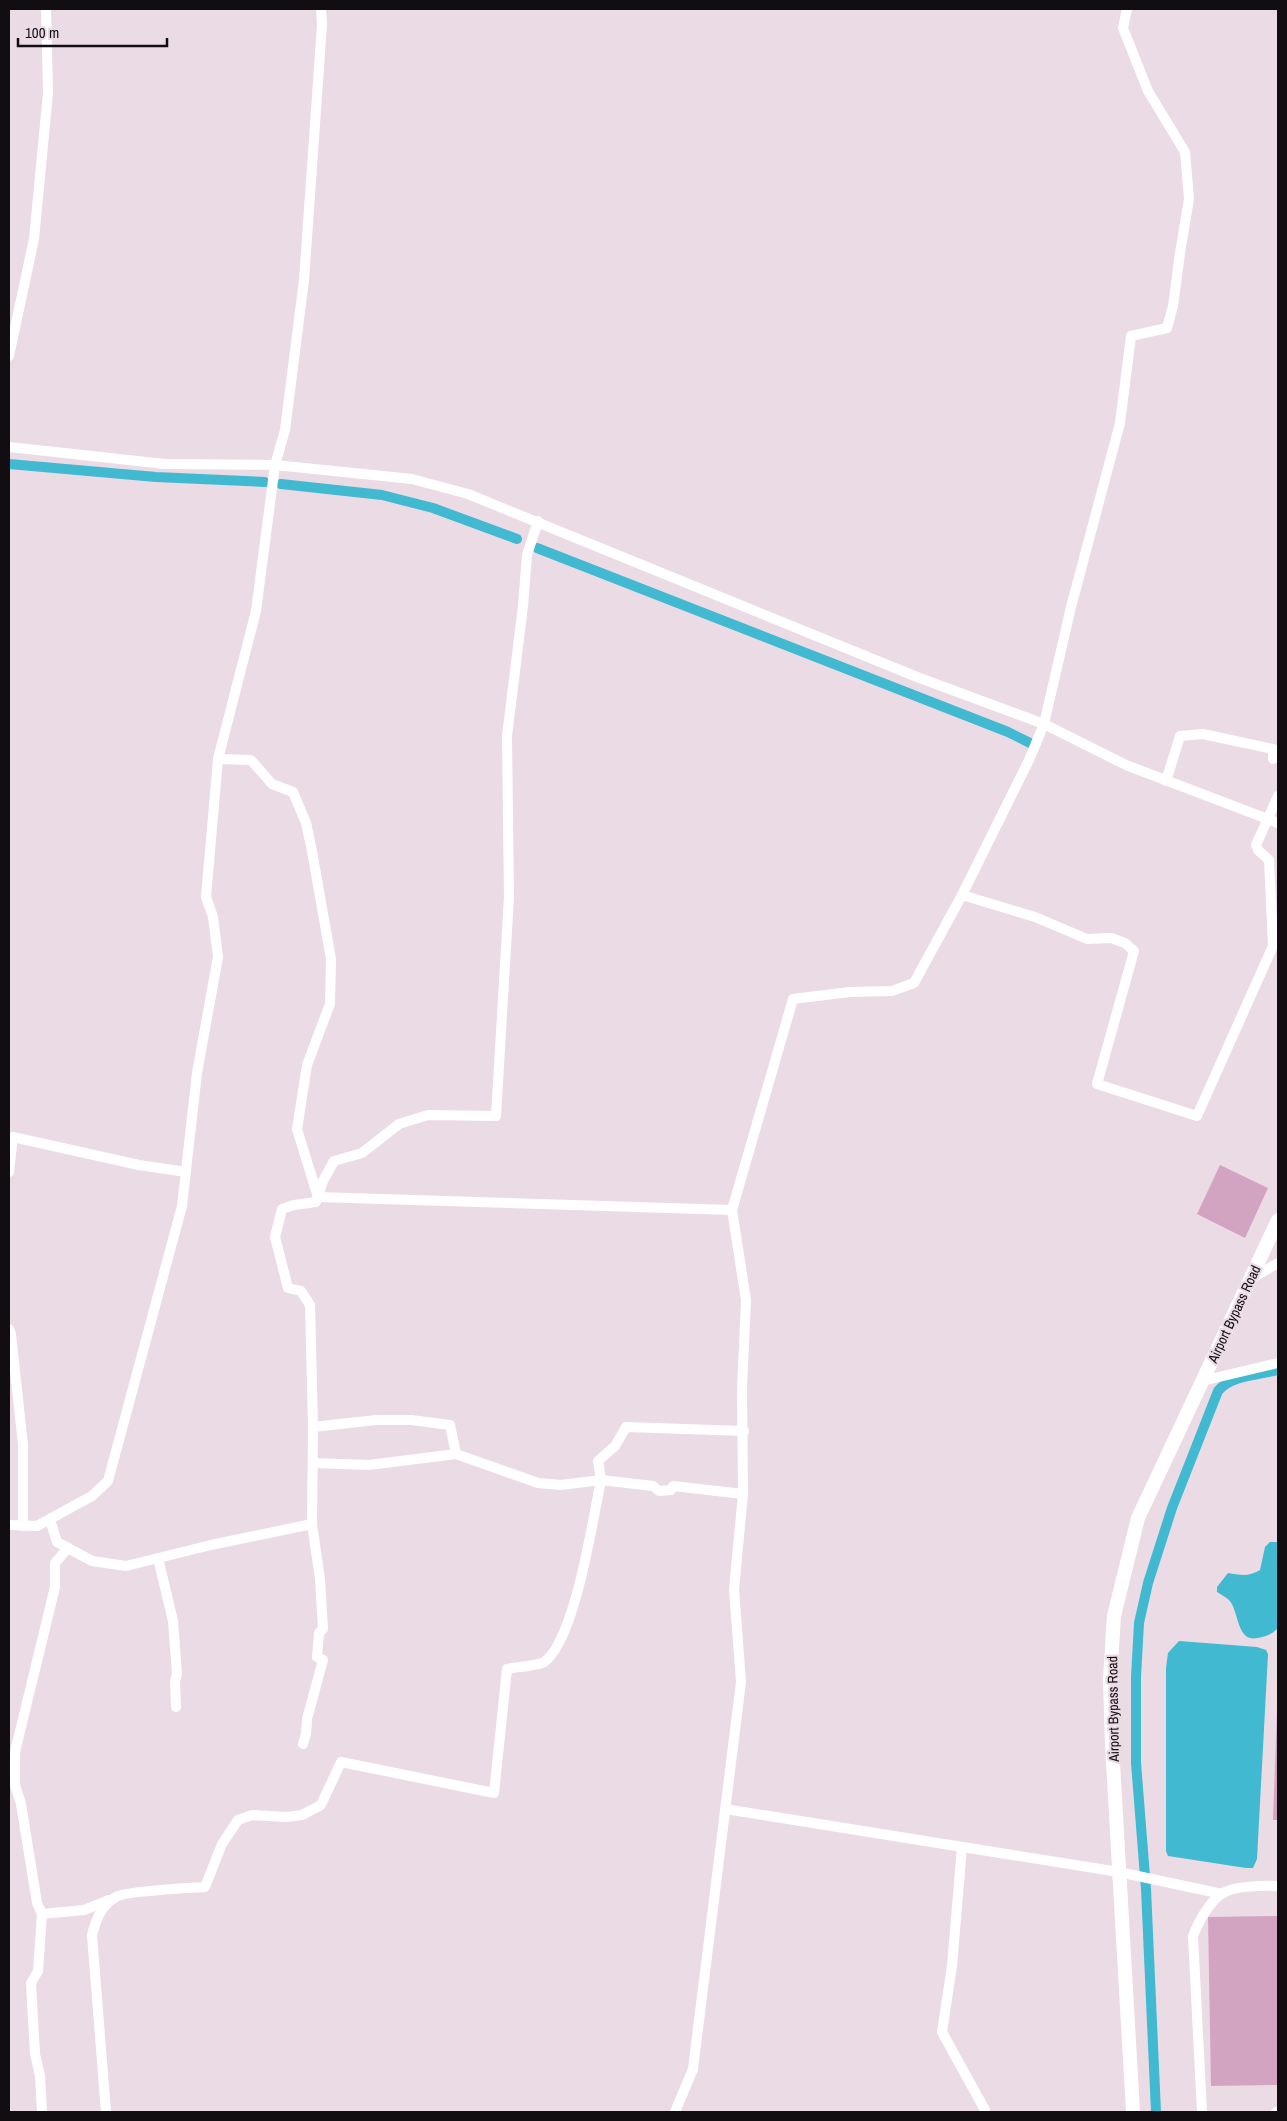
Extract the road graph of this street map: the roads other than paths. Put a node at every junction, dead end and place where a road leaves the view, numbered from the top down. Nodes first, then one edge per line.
1 (46, 9) edge
2 (321, 9) edge
3 (1127, 9) edge
4 (9, 356) edge
5 (9, 447) edge
6 (275, 465) junction
7 (538, 521) junction
8 (1044, 724) junction
9 (218, 759) junction
10 (1273, 759) dead end
11 (1166, 781) junction
12 (1278, 796) edge
13 (1267, 819) junction
14 (1278, 823) edge
15 (962, 895) junction
16 (11, 1137) edge
17 (9, 1172) edge
18 (186, 1172) junction
19 (318, 1196) junction
20 (732, 1210) junction
21 (1278, 1220) edge
22 (1278, 1263) edge
23 (1249, 1280) junction
24 (9, 1329) edge
25 (1278, 1363) edge
26 (1202, 1381) junction
27 (313, 1427) junction
28 (744, 1431) junction
29 (456, 1454) junction
30 (313, 1463) junction
31 (601, 1480) junction
32 (743, 1494) junction
33 (50, 1520) junction
34 (312, 1524) junction
35 (9, 1525) edge
36 (23, 1526) junction
37 (68, 1548) junction
38 (158, 1558) junction
39 (176, 1707) dead end
40 (303, 1744) dead end
41 (12, 1786) edge
42 (726, 1809) junction
43 (962, 1847) junction
44 (1119, 1872) junction
45 (1278, 1886) edge
46 (1222, 1894) junction
47 (112, 1899) junction
48 (42, 1914) junction
49 (42, 2112) edge
50 (106, 2112) edge
51 (675, 2112) edge
52 (984, 2112) edge
53 (1133, 2112) edge
54 (1202, 2112) edge

1 - 4 street
2 - 6 street
3 - 8 street
5 - 6 street
6 - 7 street
6 - 9 street
7 - 8 street
7 - 19 street
8 - 11 street
8 - 15 street
9 - 18 street
9 - 19 street
10 - 11 street
11 - 13 street
12 - 13 street
13 - 14 street
13 - 15 street
15 - 20 street
16 - 17 street
16 - 18 street
18 - 33 street
19 - 20 street
19 - 27 street
20 - 28 street
21 - 23 street, Airport Bypass Road
22 - 23 street
23 - 26 street, Airport Bypass Road
24 - 36 street
25 - 26 street
26 - 44 street, Airport Bypass Road
27 - 29 street
27 - 30 street
28 - 31 street
28 - 32 street
29 - 30 street
29 - 31 street
30 - 34 street
31 - 32 street
31 - 47 street
32 - 42 street
33 - 36 street
33 - 37 street
34 - 38 street
34 - 40 street
35 - 36 street
37 - 38 street
37 - 41 street
38 - 39 street
41 - 48 street
42 - 43 street
42 - 51 street
43 - 44 street
43 - 52 street
44 - 46 street
44 - 53 street, Airport Bypass Road
45 - 46 street
46 - 54 street
47 - 48 street
47 - 50 street
48 - 49 street

